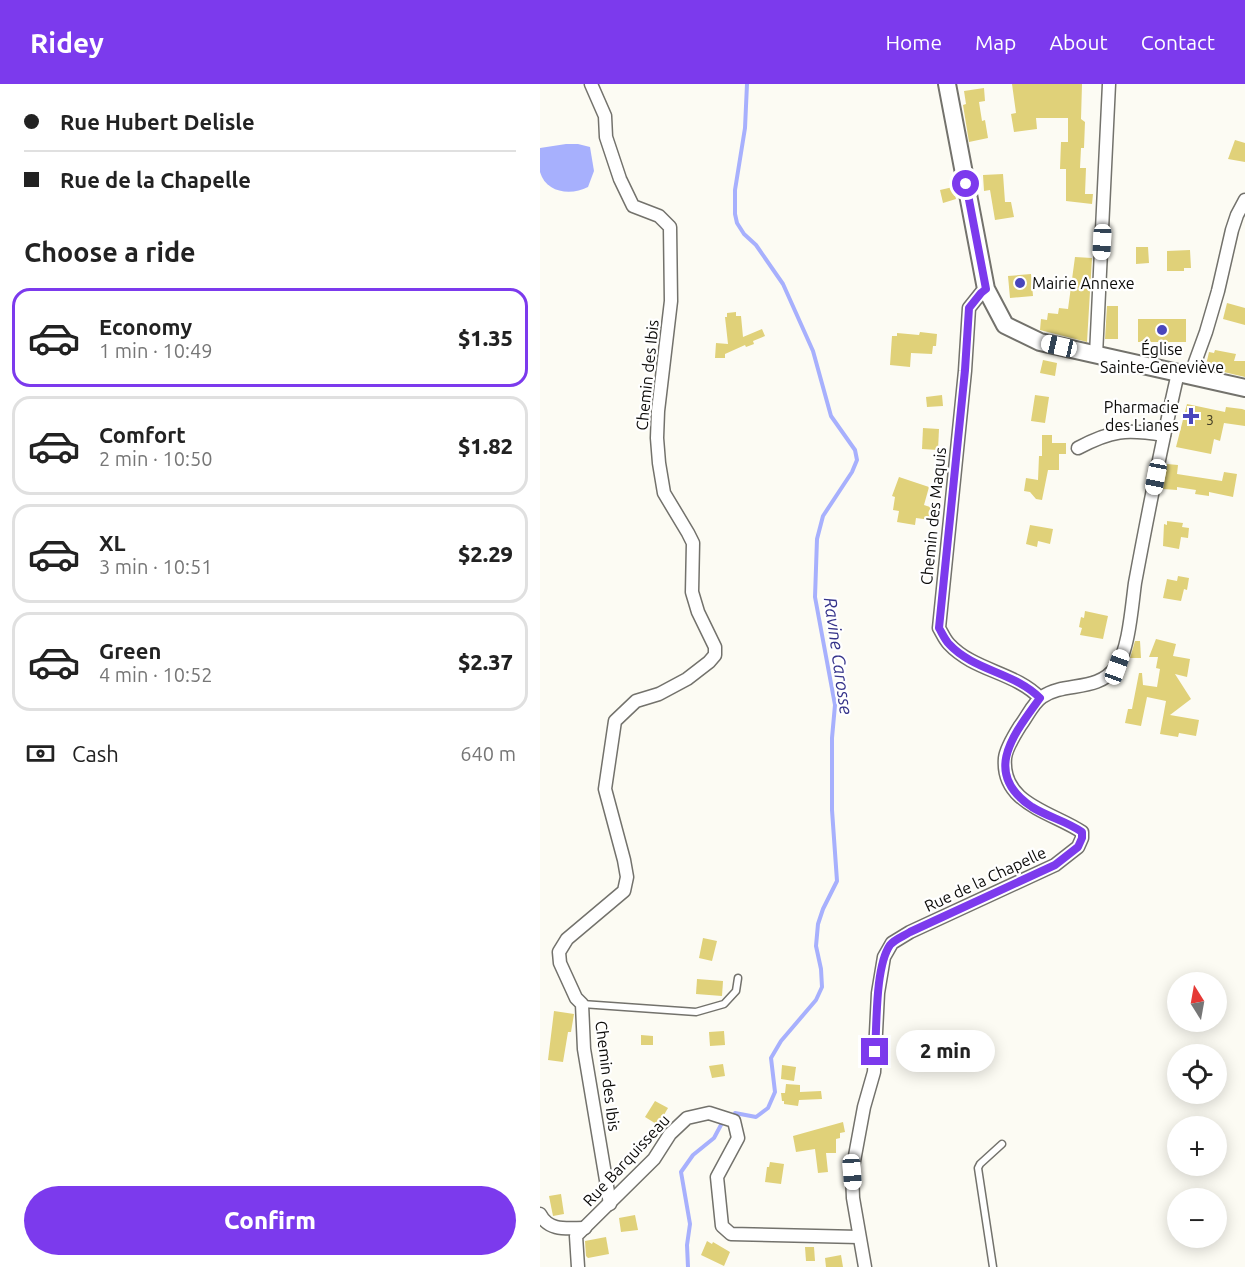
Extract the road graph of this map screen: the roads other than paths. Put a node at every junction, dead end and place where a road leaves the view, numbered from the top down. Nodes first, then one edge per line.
1 (591, 84) edge
2 (947, 84) edge
3 (1109, 84) edge
4 (1245, 200) edge
5 (986, 289) junction
6 (1096, 355) junction
7 (1184, 374) junction
8 (1245, 388) edge
9 (1164, 435) junction
10 (1078, 448) dead end
11 (1040, 698) junction
12 (738, 978) dead end
13 (582, 1004) junction
14 (1002, 1144) dead end
15 (610, 1204) junction
16 (540, 1214) edge
17 (585, 1228) junction
18 (859, 1237) junction
19 (578, 1267) edge
20 (865, 1267) edge
21 (993, 1267) edge

1 - 13 street, Chemin des Ibis
2 - 5 main road
3 - 6 street
4 - 7 street
5 - 6 main road
5 - 11 street, Chemin des Maquis
6 - 7 main road
7 - 8 main road
7 - 9 street
9 - 10 street
9 - 11 street
11 - 18 street, Rue de la Chapelle
12 - 13 lane
13 - 15 street, Chemin des Ibis
14 - 21 lane
15 - 17 street, Rue Barquisseau
15 - 18 street, Rue Barquisseau
16 - 17 street
17 - 19 street, Rue Barquisseau
18 - 20 street, Rue de la Chapelle

